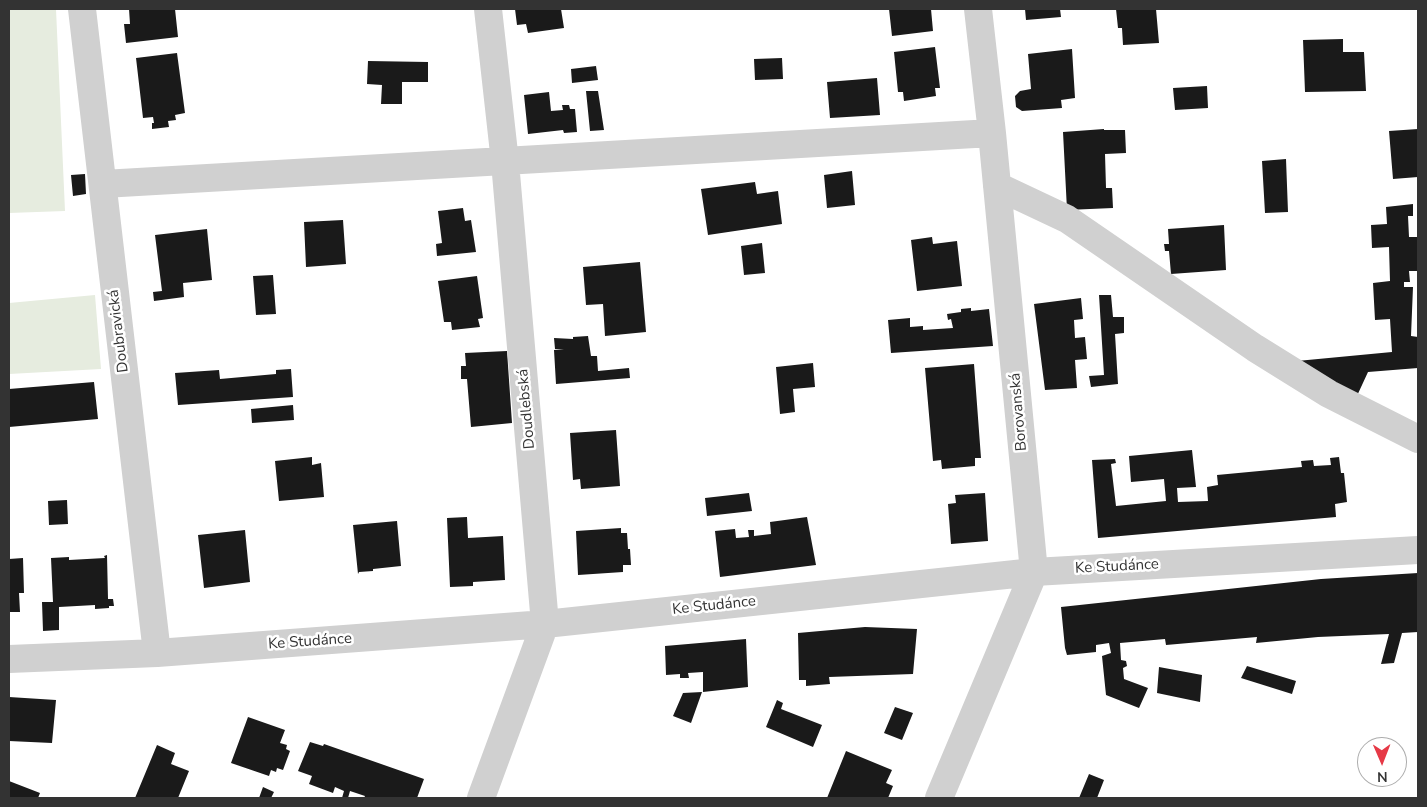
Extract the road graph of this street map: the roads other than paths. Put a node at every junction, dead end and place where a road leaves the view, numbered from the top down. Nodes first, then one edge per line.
1 (82, 9) edge
2 (488, 9) edge
3 (978, 9) edge
4 (992, 134) junction
5 (505, 162) junction
6 (102, 184) junction
7 (997, 186) junction
8 (1418, 440) edge
9 (1418, 550) edge
10 (1034, 572) junction
11 (545, 624) junction
12 (157, 653) junction
13 (9, 658) edge
14 (481, 798) edge
15 (939, 798) edge

1 - 6 street, Doubravická
2 - 5 street, Doudlebská
3 - 4 street, Borovanská
4 - 5 street
4 - 7 street, Borovanská
5 - 6 street
5 - 11 street, Doudlebská
6 - 12 street, Doubravická
7 - 8 street
7 - 10 street, Borovanská
9 - 10 street, Ke Studánce
10 - 11 street, Ke Studánce
10 - 15 street, Borovanská
11 - 12 street, Ke Studánce
11 - 14 street, Doudlebská
12 - 13 street, Ke Studánce

